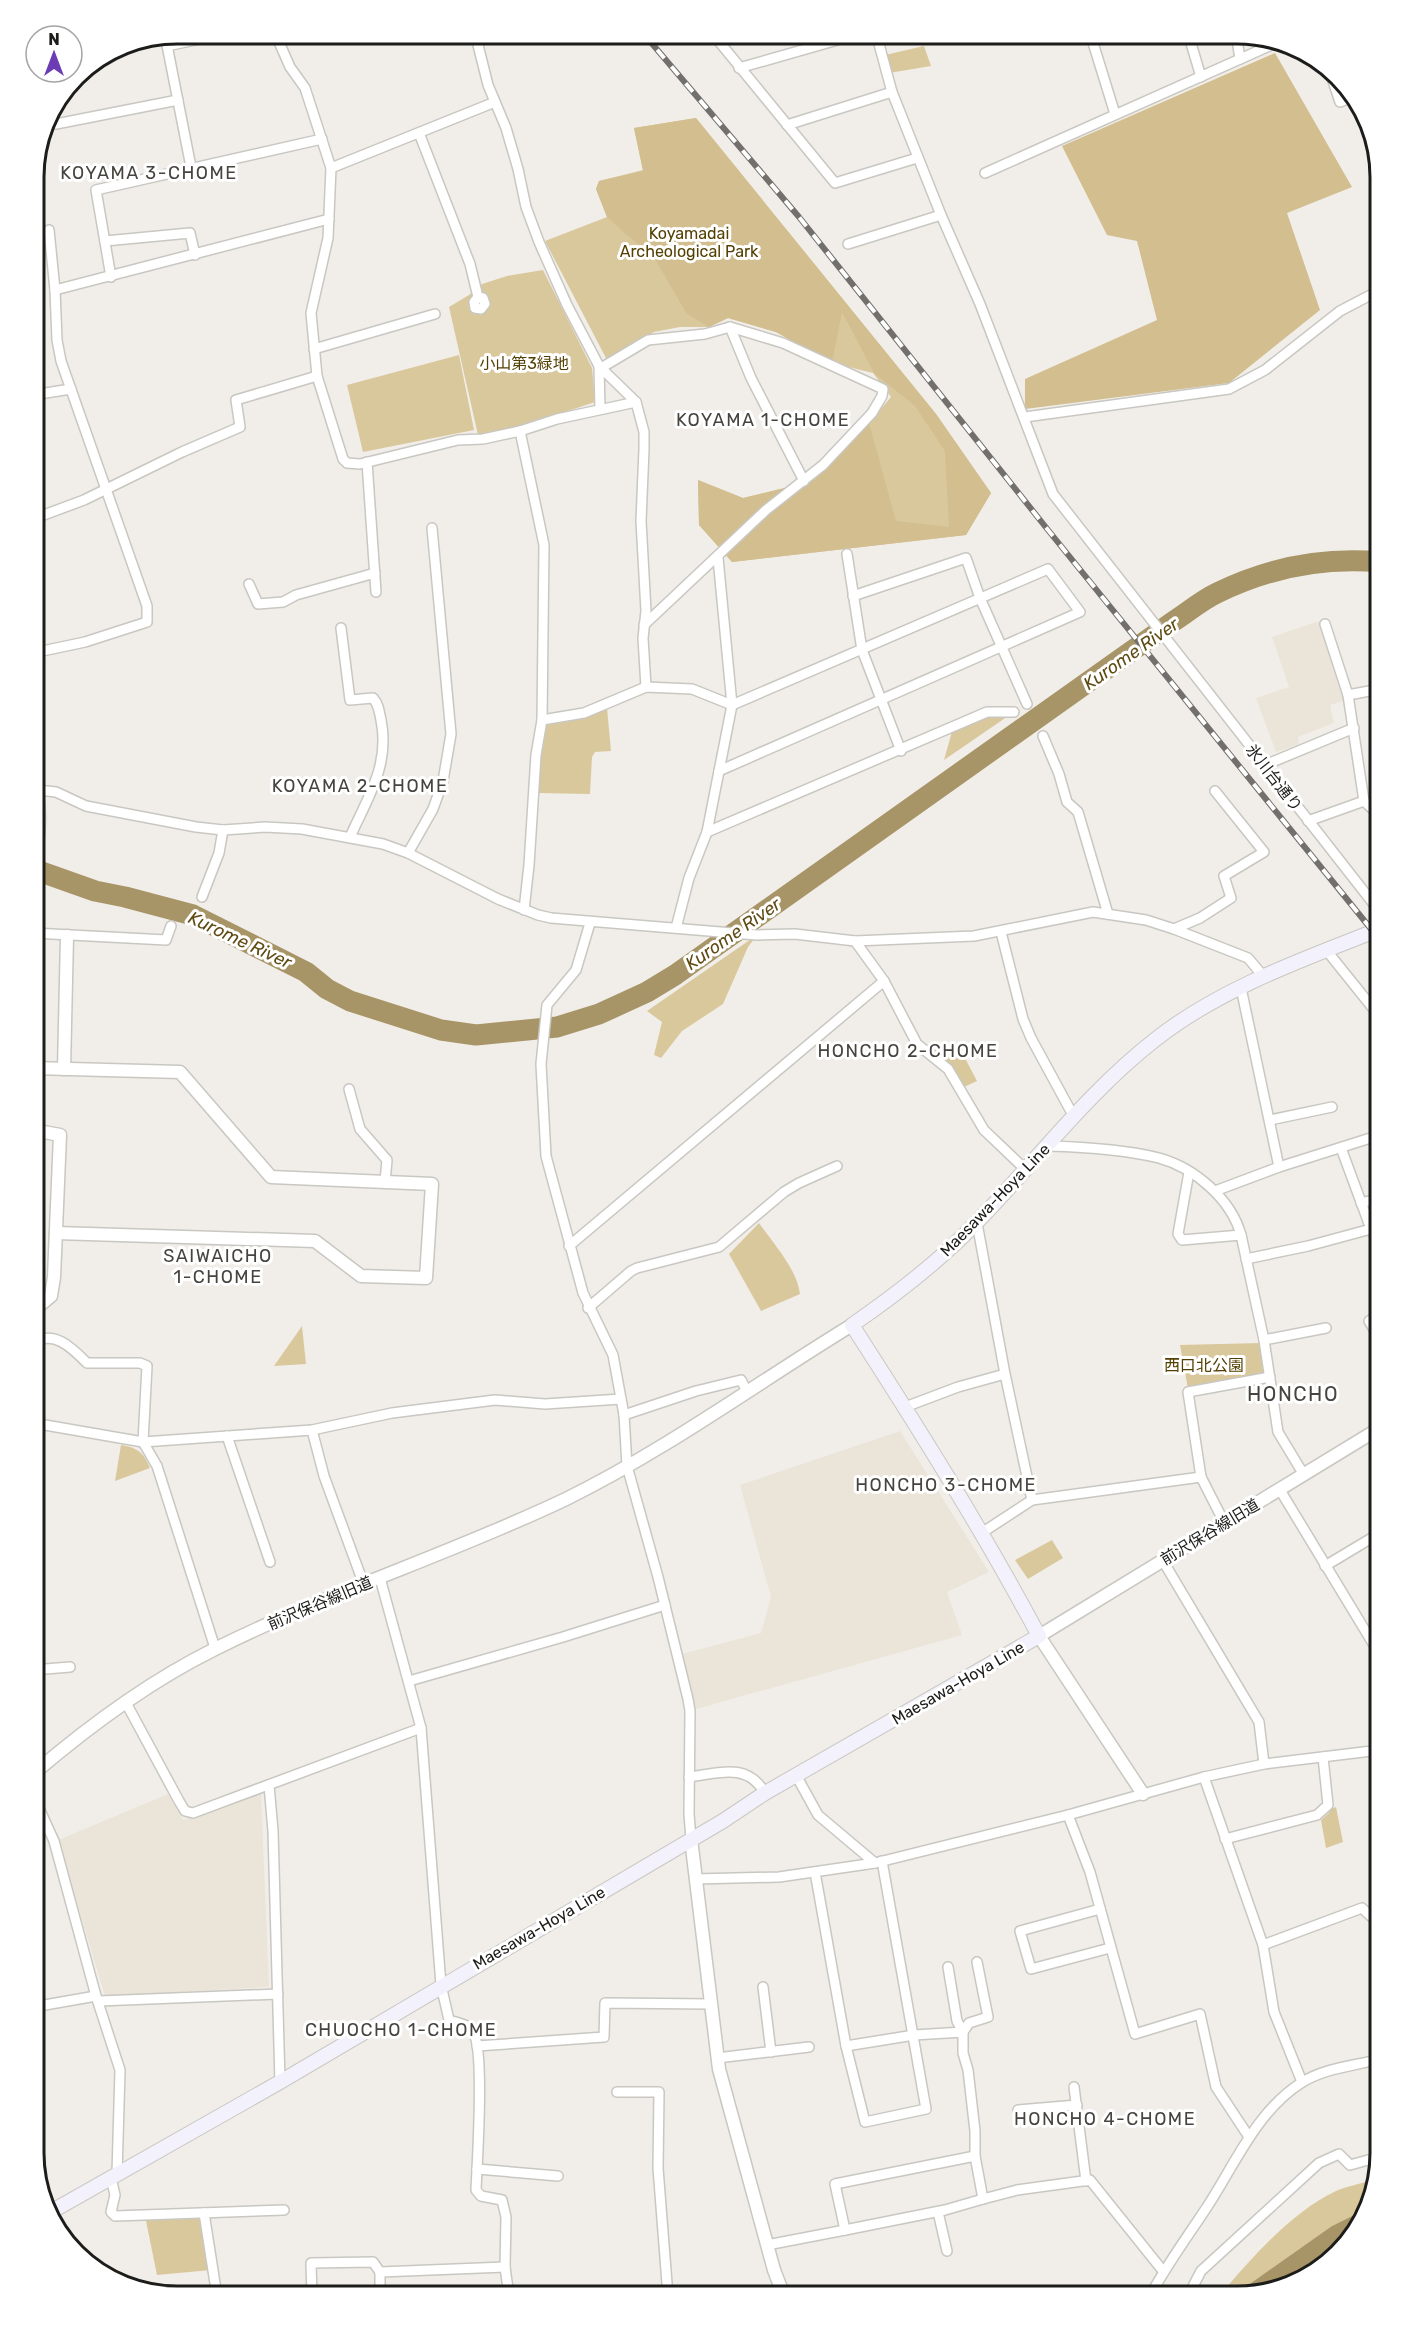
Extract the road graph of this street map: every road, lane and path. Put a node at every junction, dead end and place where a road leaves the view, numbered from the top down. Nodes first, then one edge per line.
1 (176, 44) edge
2 (280, 44) edge
3 (478, 44) edge
4 (720, 44) edge
5 (823, 44) edge
6 (879, 44) edge
7 (1093, 44) edge
8 (1191, 44) edge
9 (1238, 44) edge
10 (167, 46) joint
11 (1267, 47) edge
12 (1240, 59) junction
13 (739, 68) junction
14 (1201, 77) junction
15 (1335, 87) edge
16 (892, 93) junction
17 (178, 100) junction
18 (1345, 100) edge
19 (495, 102) junction
20 (1115, 114) junction
21 (55, 122) edge
22 (787, 125) junction
23 (419, 133) junction
24 (322, 139) junction
25 (918, 158) junction
26 (191, 167) junction
27 (331, 168) junction
28 (985, 173) dead end
29 (941, 215) junction
30 (330, 219) junction
31 (49, 230) dead end
32 (105, 241) junction
33 (848, 243) dead end
34 (195, 255) junction
35 (111, 277) junction
36 (55, 290) junction
37 (1370, 295) edge
38 (478, 297) dead end
39 (435, 314) dead end
40 (730, 327) junction
41 (314, 349) junction
42 (600, 367) junction
43 (317, 376) junction
44 (70, 389) junction
45 (44, 393) edge
46 (636, 402) junction
47 (600, 410) junction
48 (1024, 417) junction
49 (520, 431) junction
50 (367, 462) junction
51 (804, 481) junction
52 (106, 489) junction
53 (44, 515) edge
54 (432, 528) dead end
55 (847, 554) dead end
56 (718, 558) junction
57 (375, 573) junction
58 (249, 584) dead end
59 (376, 592) dead end
60 (853, 596) junction
61 (980, 598) junction
62 (1325, 624) dead end
63 (645, 625) junction
64 (341, 628) dead end
65 (1002, 648) junction
66 (862, 650) junction
67 (44, 651) edge
68 (646, 687) junction
69 (1370, 691) edge
70 (1348, 695) junction
71 (881, 701) junction
72 (1027, 704) dead end
73 (732, 705) junction
74 (1014, 712) dead end
75 (542, 720) junction
76 (1354, 728) junction
77 (1043, 736) dead end
78 (901, 751) junction
79 (1265, 765) junction
80 (719, 771) junction
81 (44, 791) edge
82 (1215, 791) dead end
83 (1364, 801) junction
84 (1370, 807) edge
85 (1308, 821) junction
86 (223, 830) junction
87 (707, 832) junction
88 (350, 837) junction
89 (408, 853) junction
90 (202, 897) dead end
91 (1370, 899) edge
92 (524, 910) junction
93 (1108, 914) junction
94 (590, 923) junction
95 (171, 927) dead end
96 (676, 928) junction
97 (1174, 929) junction
98 (1001, 932) junction
99 (1370, 933) edge
100 (44, 934) edge
101 (67, 936) junction
102 (855, 941) junction
103 (1327, 951) junction
104 (1264, 977) junction
105 (884, 981) junction
106 (1241, 988) junction
107 (1370, 1005) edge
108 (44, 1068) edge
109 (64, 1069) junction
110 (349, 1089) dead end
111 (1332, 1107) dead end
112 (1074, 1117) junction
113 (1270, 1120) junction
114 (44, 1132) edge
115 (1370, 1138) edge
116 (1047, 1146) junction
117 (1341, 1148) junction
118 (837, 1166) dead end
119 (1279, 1167) junction
120 (1026, 1170) junction
121 (1189, 1172) junction
122 (385, 1182) junction
123 (1215, 1191) junction
124 (1370, 1201) edge
125 (1361, 1203) junction
126 (977, 1223) junction
127 (1370, 1226) edge
128 (1370, 1229) edge
129 (56, 1233) junction
130 (1241, 1235) junction
131 (569, 1246) junction
132 (1246, 1259) junction
133 (44, 1302) edge
134 (588, 1308) junction
135 (852, 1325) junction
136 (1326, 1328) dead end
137 (44, 1340) edge
138 (1264, 1340) junction
139 (1005, 1374) junction
140 (1270, 1377) junction
141 (747, 1391) junction
142 (621, 1399) junction
143 (905, 1407) junction
144 (624, 1415) junction
145 (44, 1425) edge
146 (312, 1430) junction
147 (1370, 1434) edge
148 (227, 1436) junction
149 (143, 1442) junction
150 (627, 1466) junction
151 (1304, 1475) junction
152 (1201, 1477) junction
153 (1280, 1490) junction
154 (1032, 1500) junction
155 (1225, 1524) junction
156 (980, 1534) junction
157 (1370, 1539) edge
158 (1163, 1561) junction
159 (270, 1562) dead end
160 (1325, 1566) junction
161 (380, 1578) junction
162 (364, 1585) junction
163 (665, 1605) junction
164 (1039, 1636) junction
165 (1370, 1639) edge
166 (215, 1648) junction
167 (70, 1667) dead end
168 (44, 1669) edge
169 (409, 1681) junction
170 (125, 1701) junction
171 (421, 1728) junction
172 (1370, 1751) edge
173 (1323, 1757) junction
174 (1263, 1764) junction
175 (44, 1765) edge
176 (689, 1777) junction
177 (796, 1777) junction
178 (1204, 1777) junction
179 (269, 1785) junction
180 (765, 1793) junction
181 (1143, 1794) junction
182 (1068, 1815) junction
183 (44, 1819) edge
184 (691, 1839) junction
185 (1225, 1839) junction
186 (879, 1862) junction
187 (815, 1872) junction
188 (695, 1879) junction
189 (1100, 1909) junction
190 (1370, 1916) edge
191 (1263, 1945) junction
192 (1110, 1948) junction
193 (977, 1962) dead end
194 (948, 1967) dead end
195 (441, 1985) junction
196 (763, 1986) dead end
197 (278, 1994) junction
198 (98, 1998) junction
199 (711, 2004) junction
200 (44, 2005) edge
201 (963, 2032) junction
202 (914, 2035) junction
203 (477, 2046) junction
204 (846, 2046) junction
205 (809, 2047) dead end
206 (771, 2052) junction
207 (717, 2058) junction
208 (1370, 2061) edge
209 (280, 2082) junction
210 (1302, 2082) junction
211 (1074, 2087) dead end
212 (617, 2092) dead end
213 (1077, 2105) junction
214 (1018, 2110) dead end
215 (1249, 2137) junction
216 (975, 2156) junction
217 (1369, 2160) edge
218 (477, 2169) junction
219 (114, 2176) junction
220 (558, 2176) dead end
221 (1086, 2181) junction
222 (983, 2199) junction
223 (56, 2209) edge
224 (284, 2210) dead end
225 (938, 2212) junction
226 (204, 2213) junction
227 (845, 2230) junction
228 (767, 2245) junction
229 (947, 2251) dead end
230 (505, 2266) junction
231 (1163, 2271) junction
232 (380, 2272) junction
233 (215, 2285) edge
234 (312, 2285) edge
235 (380, 2285) edge
236 (508, 2285) edge
237 (667, 2285) edge
238 (781, 2286) edge
239 (1155, 2286) edge
240 (1193, 2286) edge

1 - 10 street
2 - 24 street
3 - 19 street
4 - 13 street
5 - 13 street
6 - 16 street, 氷川台通り
7 - 20 street
8 - 14 street
9 - 12 street
10 - 17 street
11 - 12 street
12 - 14 street
13 - 22 street
14 - 20 street
15 - 18 street
16 - 22 street
16 - 25 street, 氷川台通り
17 - 21 street
17 - 26 street
19 - 23 street
19 - 42 street
20 - 28 street
22 - 25 street
23 - 27 street
23 - 38 street
24 - 26 street
24 - 27 street
25 - 29 street, 氷川台通り
26 - 32 street
27 - 30 street
29 - 33 street
29 - 48 street, 氷川台通り
30 - 34 street
30 - 41 street
31 - 36 street
32 - 34 street
32 - 35 street
34 - 35 street
35 - 36 street
36 - 44 street
37 - 48 street
39 - 41 street
40 - 42 street
40 - 51 street
40 - 51 street
41 - 43 street
42 - 46 street
42 - 47 street
43 - 50 street
43 - 52 street
44 - 45 street
44 - 52 street
46 - 47 street
46 - 63 street
47 - 49 street
48 - 79 street, 氷川台通り
49 - 50 street
49 - 75 street
50 - 57 street
51 - 56 street
52 - 53 street
52 - 67 street
54 - 89 street
55 - 60 street
56 - 63 street
56 - 73 street
57 - 58 street
57 - 59 street
60 - 61 street
60 - 66 street
61 - 65 street
61 - 65 street
61 - 66 street
62 - 70 street
63 - 68 street
64 - 88 street
65 - 71 street
65 - 72 street
66 - 71 street
66 - 73 street
68 - 73 street
68 - 75 street
69 - 70 street
70 - 76 street
71 - 78 street
71 - 80 street
73 - 80 street
74 - 78 street
75 - 92 street
76 - 79 street
76 - 83 street
77 - 93 street
78 - 87 street
79 - 85 street, 氷川台通り
80 - 87 street
81 - 86 street
82 - 97 street
83 - 84 street
83 - 85 street
85 - 91 street, 氷川台通り
86 - 88 street
86 - 90 street
87 - 96 street
88 - 89 street
89 - 92 street
92 - 94 street
93 - 97 street
93 - 98 street
94 - 96 street
94 - 131 street
95 - 101 street
96 - 102 street
97 - 104 street
98 - 102 street
98 - 112 street
99 - 103 main road, Maesawa-Hoya Line
100 - 101 street
101 - 109 street
102 - 105 street
103 - 104 main road, Maesawa-Hoya Line
103 - 107 street
104 - 106 main road, Maesawa-Hoya Line
105 - 120 street
105 - 131 street
106 - 112 main road, Maesawa-Hoya Line
106 - 113 street
108 - 109 street
109 - 122 street
110 - 122 street
111 - 113 street
112 - 116 main road, Maesawa-Hoya Line
113 - 119 street
114 - 129 street
115 - 117 street
116 - 120 main road, Maesawa-Hoya Line
116 - 121 street
117 - 119 street
117 - 125 street
118 - 134 street
119 - 123 street
120 - 126 main road, Maesawa-Hoya Line
121 - 123 street
121 - 130 street
122 - 129 street
123 - 130 street
124 - 125 street
125 - 127 street
126 - 135 main road, Maesawa-Hoya Line
126 - 139 street
128 - 132 street
129 - 133 street
130 - 132 street
131 - 134 street
132 - 138 street
134 - 142 street
135 - 141 street, 前沢保谷線旧道
135 - 143 main road, Maesawa-Hoya Line
136 - 138 street
137 - 149 street
138 - 140 street
139 - 143 street
139 - 154 street
140 - 151 street
140 - 152 street
141 - 144 street
141 - 150 street, 前沢保谷線旧道
142 - 144 street
142 - 146 street
143 - 156 main road, Maesawa-Hoya Line
144 - 150 street
145 - 149 street
146 - 148 street
146 - 162 street
147 - 151 street, 前沢保谷線旧道
148 - 149 street
148 - 159 street
149 - 166 street
150 - 161 street, 前沢保谷線旧道
150 - 163 street
151 - 153 street, 前沢保谷線旧道
152 - 154 street
152 - 155 street
153 - 155 street, 前沢保谷線旧道
153 - 160 street
154 - 156 street
155 - 158 street, 前沢保谷線旧道
156 - 164 main road, Maesawa-Hoya Line
157 - 160 street
158 - 164 street, 前沢保谷線旧道
158 - 174 street
160 - 165 street
161 - 162 street, 前沢保谷線旧道
161 - 169 street
162 - 166 street, 前沢保谷線旧道
163 - 169 street
163 - 176 street
164 - 177 main road, Maesawa-Hoya Line
164 - 181 street
166 - 170 street, 前沢保谷線旧道
167 - 168 street
169 - 171 street
170 - 175 street, 前沢保谷線旧道
170 - 179 street
171 - 179 street
171 - 195 street
172 - 173 street
173 - 174 street
173 - 185 street
174 - 178 street
176 - 180 street
176 - 184 street
177 - 180 main road, Maesawa-Hoya Line
177 - 186 street
178 - 181 street
178 - 185 street
179 - 197 street
180 - 184 main road, Maesawa-Hoya Line
181 - 182 street
182 - 186 street
182 - 189 street
183 - 198 street
184 - 188 street
184 - 195 main road, Maesawa-Hoya Line
185 - 191 street
186 - 187 street
186 - 202 street
187 - 188 street
187 - 204 street
188 - 199 street
189 - 192 street
189 - 192 street
190 - 191 street
191 - 210 street
192 - 215 street
193 - 201 street
194 - 201 street
195 - 203 street
195 - 209 main road, Maesawa-Hoya Line
196 - 206 street
197 - 198 street
197 - 209 street
198 - 200 street
198 - 219 street
199 - 203 street
199 - 207 street
201 - 202 street
201 - 216 street
202 - 204 street
202 - 204 street
203 - 218 street
205 - 206 street
206 - 207 street
207 - 228 street
208 - 210 street
209 - 219 main road, Maesawa-Hoya Line
210 - 215 street
211 - 213 street
212 - 237 street
213 - 214 street
213 - 221 street
215 - 231 street
216 - 222 street
216 - 227 street
217 - 240 street
218 - 220 street
218 - 230 street
219 - 223 main road, Maesawa-Hoya Line
219 - 226 street
221 - 222 street
221 - 231 street
222 - 225 street
224 - 226 street
225 - 227 street
225 - 229 street
226 - 233 street
227 - 228 street
228 - 238 street
230 - 232 street
230 - 236 street
231 - 239 street
232 - 234 street
232 - 235 street

